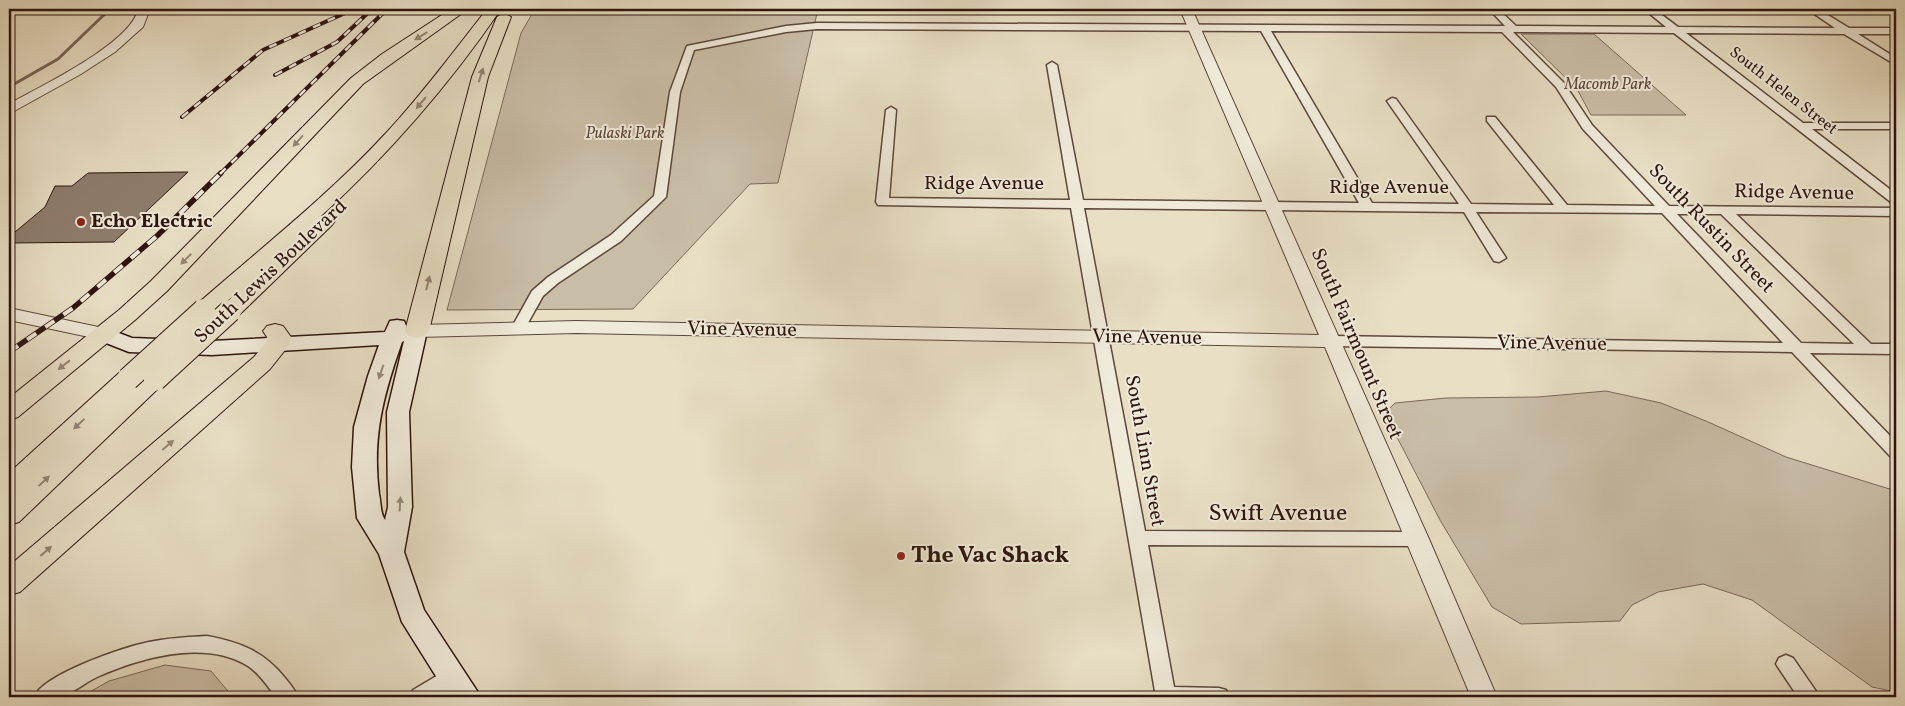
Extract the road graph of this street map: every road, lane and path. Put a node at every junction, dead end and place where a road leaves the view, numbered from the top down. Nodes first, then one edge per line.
1 (144, 9) edge
2 (461, 9) edge
3 (1186, 9) edge
4 (1494, 9) edge
5 (1650, 9) edge
6 (1812, 9) edge
7 (503, 12) edge
8 (1194, 28) junction
9 (1265, 28) junction
10 (1509, 29) junction
11 (1676, 29) junction
12 (1845, 30) junction
13 (1896, 31) edge
14 (1896, 62) edge
15 (1052, 65) dead end
16 (1392, 101) dead end
17 (9, 110) edge
18 (891, 110) dead end
19 (1491, 119) dead end
20 (1800, 126) junction
21 (1896, 126) edge
22 (1896, 200) edge
23 (1077, 203) junction
24 (1272, 206) junction
25 (1367, 206) junction
26 (1467, 207) junction
27 (1564, 209) junction
28 (1665, 210) junction
29 (1725, 211) junction
30 (1896, 212) edge
31 (1499, 258) dead end
32 (9, 314) edge
33 (519, 327) junction
34 (403, 332) junction
35 (103, 334) junction
36 (1101, 337) junction
37 (276, 338) junction
38 (1331, 341) junction
39 (1795, 347) junction
40 (1868, 348) junction
41 (1896, 349) edge
42 (9, 411) edge
43 (1896, 452) edge
44 (9, 489) edge
45 (9, 514) edge
46 (1138, 538) junction
47 (1418, 539) junction
48 (391, 552) junction
49 (9, 583) edge
50 (1786, 664) dead end
51 (458, 687) edge
52 (44, 697) edge
53 (288, 697) edge
54 (420, 697) edge
55 (1166, 697) edge
56 (1219, 697) edge
57 (1484, 697) edge
58 (1810, 697) edge

1 - 17 street
2 -> 35 main road
3 - 8 street, South Fairmount Street
4 - 10 street, South Rustin Street
5 - 11 street, South Helen Street
6 - 12 street
34 -> 7 main road
7 -> 44 main road, South Lewis Boulevard, bridge
45 -> 7 main road, South Lewis Boulevard, bridge
8 - 9 street
8 - 24 street, South Fairmount Street
8 - 33 street
9 - 10 street
9 - 25 street
10 - 11 street
10 - 28 street, South Rustin Street
11 - 12 street
11 - 20 street, South Helen Street
12 - 13 street
12 - 14 street
15 - 23 street, South Linn Street
16 - 26 street
18 - 23 street, Ridge Avenue
19 - 27 street
20 - 21 street
20 - 22 street, South Helen Street
23 - 24 street, Ridge Avenue
23 - 36 street, South Linn Street
24 - 25 street, Ridge Avenue
24 - 38 street, South Fairmount Street
25 - 26 street, Ridge Avenue
26 - 27 street, Ridge Avenue
26 - 31 street
27 - 28 street, Ridge Avenue
28 - 29 street, Ridge Avenue
28 - 39 street, South Rustin Street
29 - 30 street, Ridge Avenue
29 - 40 street
32 - 35 street
33 - 34 street, Vine Avenue
33 - 36 street, Vine Avenue
34 - 37 main road
48 -> 34 main road
34 -> 48 main road
35 - 37 main road
35 -> 42 main road
36 - 38 street, Vine Avenue
36 - 46 street, South Linn Street
49 -> 37 main road
38 - 39 street, Vine Avenue
38 - 47 street, South Fairmount Street
39 - 40 street, Vine Avenue
39 - 43 street, South Rustin Street
40 - 41 street, Vine Avenue
46 - 47 street, Swift Avenue
46 - 55 street, South Linn Street
47 - 57 street, South Fairmount Street
48 - 51 main road
50 - 58 street
51 - 54 street
52 - 53 street
55 - 56 street

